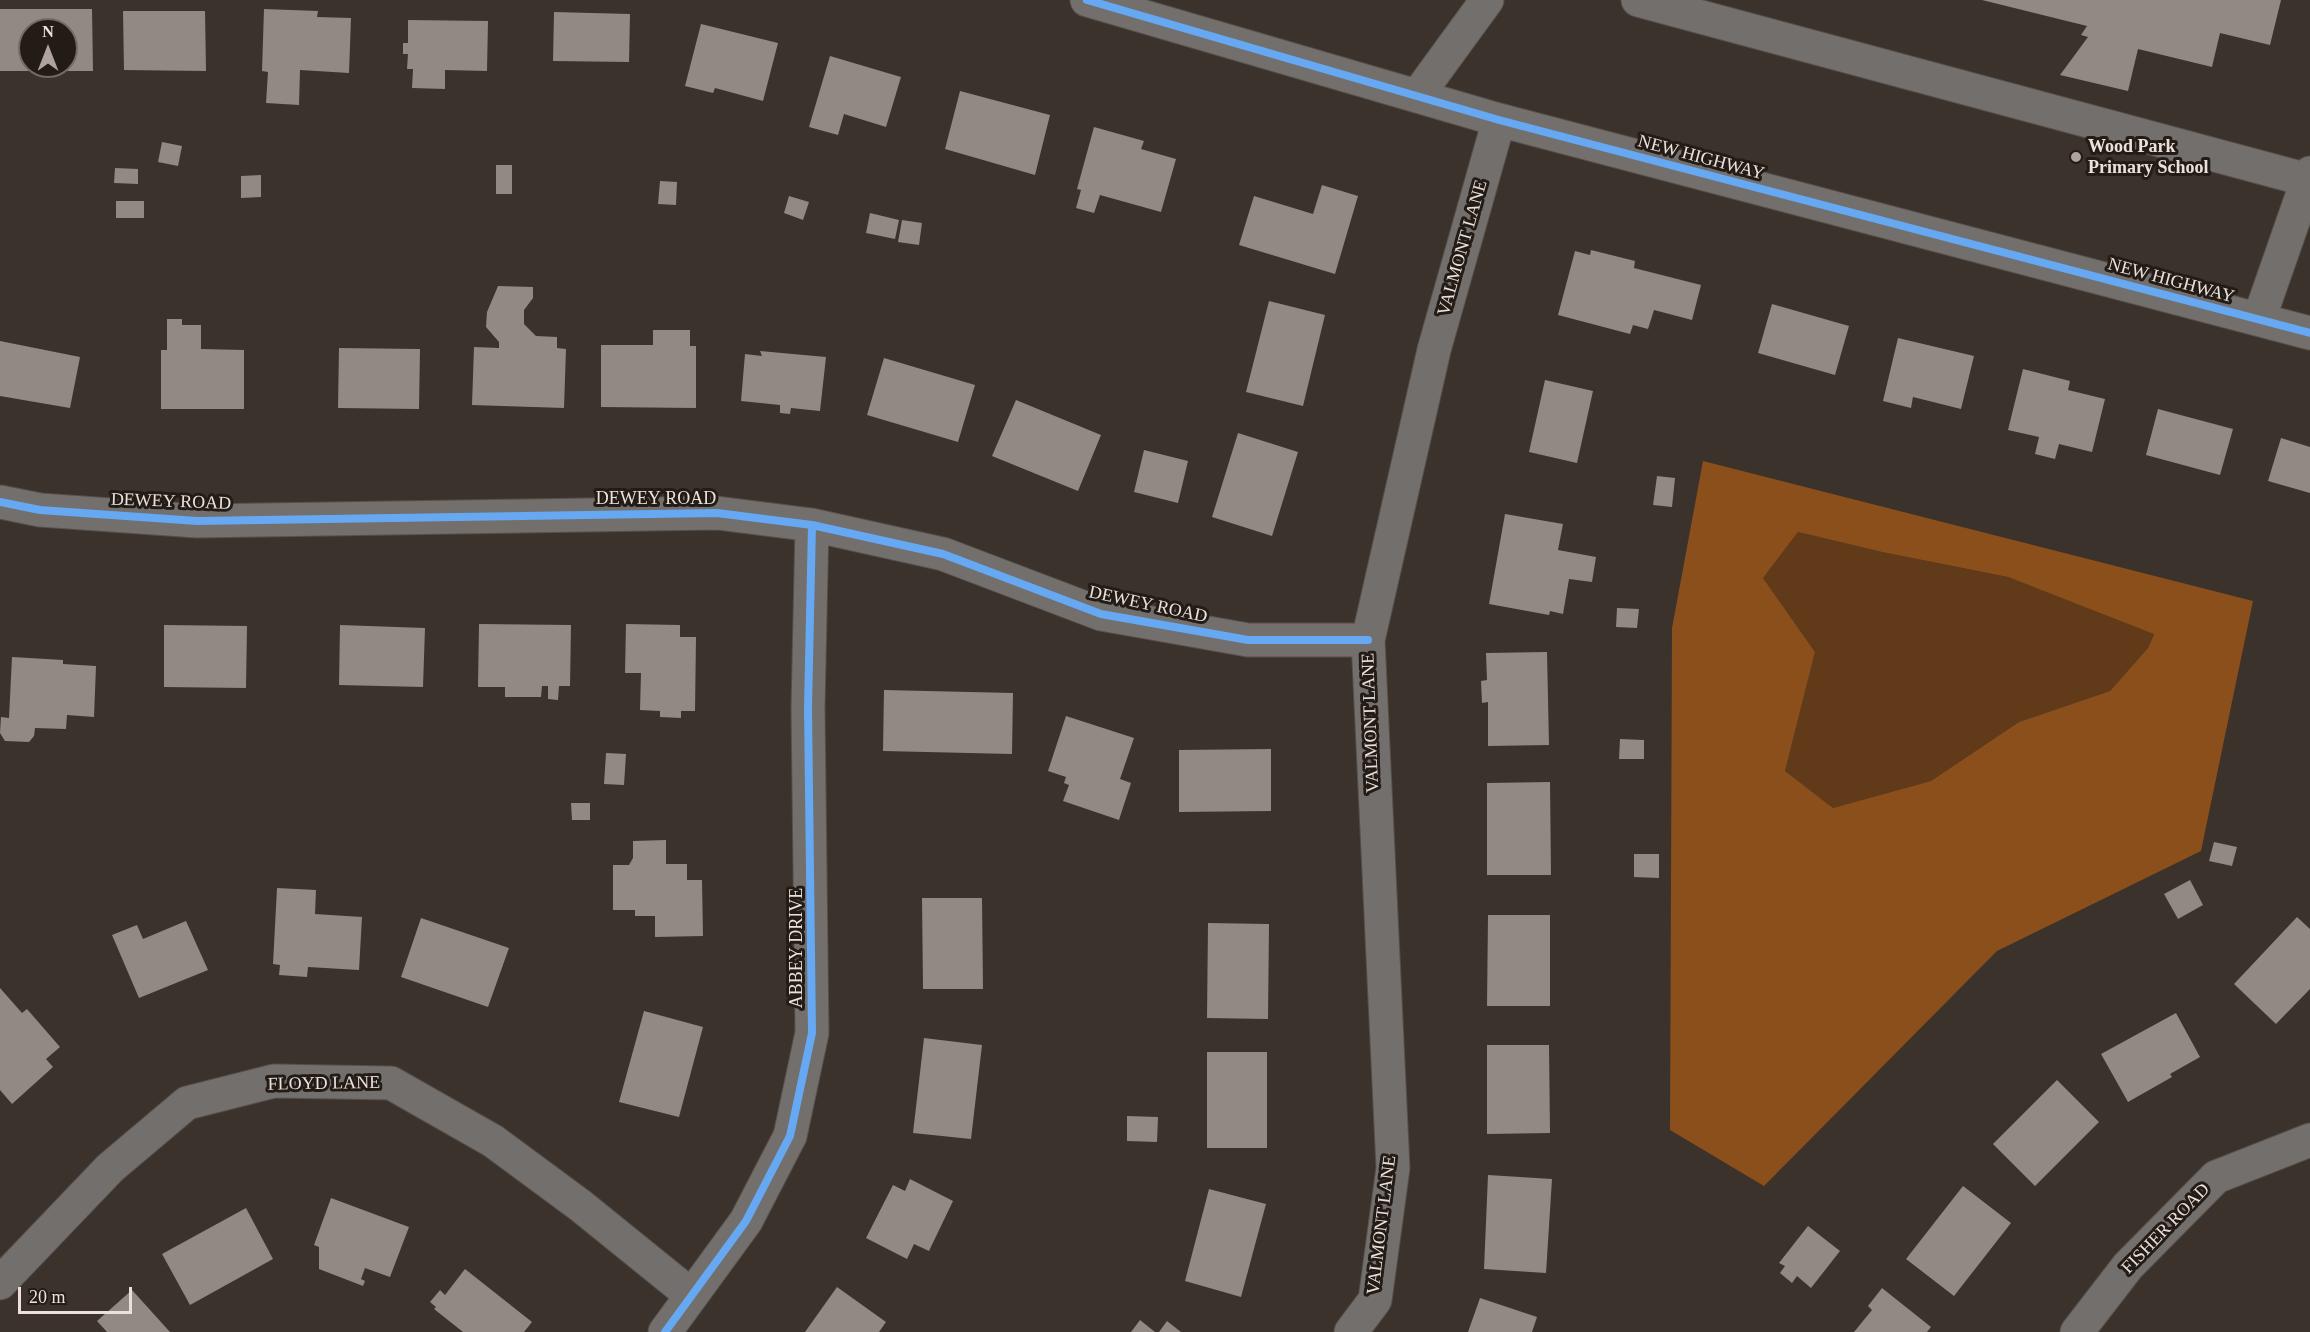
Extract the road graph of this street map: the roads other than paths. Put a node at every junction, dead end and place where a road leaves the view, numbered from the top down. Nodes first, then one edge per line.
1 (1087, 0) edge
2 (1486, 0) edge
3 (1638, 0) edge
4 (1416, 96) junction
5 (1499, 120) junction
6 (2309, 176) edge
7 (2259, 319) junction
8 (2310, 333) edge
9 (0, 502) edge
10 (812, 525) junction
11 (1368, 640) junction
12 (2310, 1140) edge
13 (0, 1283) edge
14 (691, 1295) junction
15 (665, 1332) edge
16 (1351, 1332) edge
17 (2077, 1332) edge

1 - 4 street, NEW HIGHWAY
2 - 4 street
3 - 6 street
4 - 5 street, NEW HIGHWAY
5 - 7 street, NEW HIGHWAY
5 - 11 street, VALMONT LANE
6 - 7 street
7 - 8 street, NEW HIGHWAY
9 - 10 street, DEWEY ROAD
10 - 11 street, DEWEY ROAD
10 - 14 street, ABBEY DRIVE
11 - 16 street, VALMONT LANE
12 - 17 street, FISHER ROAD
13 - 14 street, FLOYD LANE
14 - 15 street, ABBEY DRIVE

